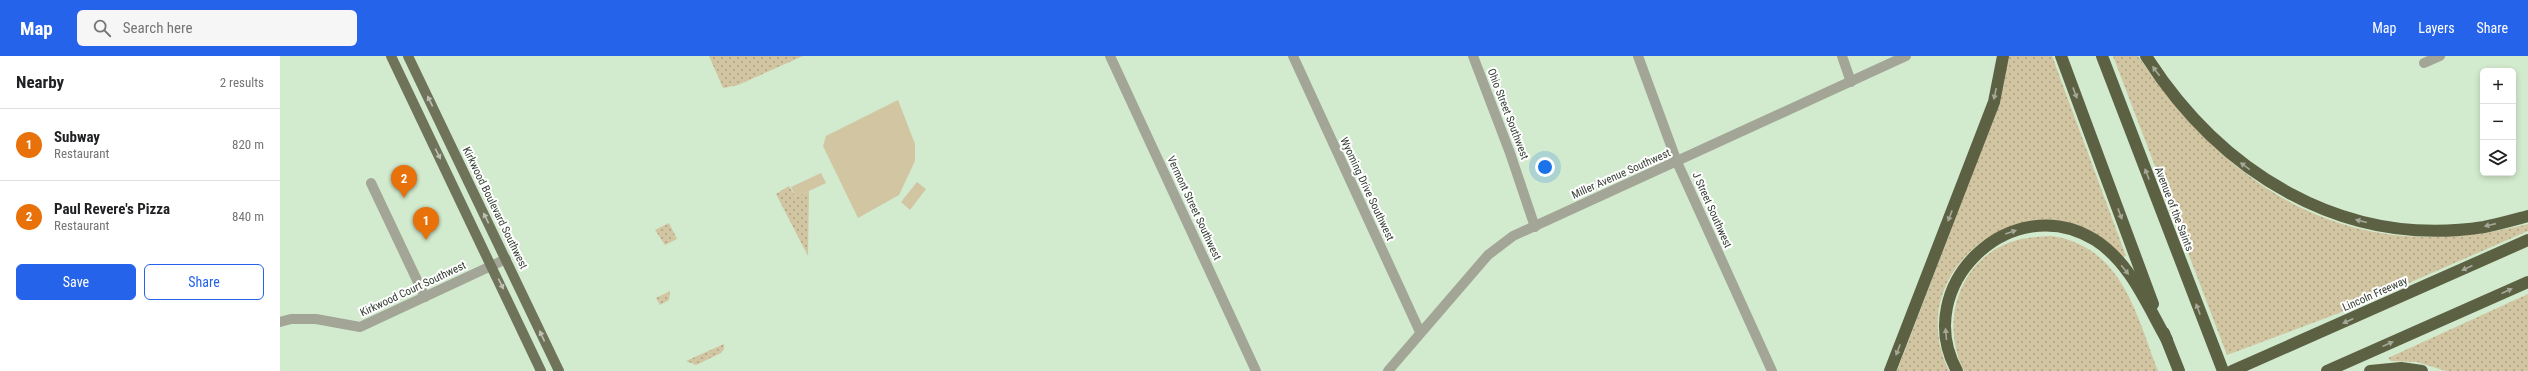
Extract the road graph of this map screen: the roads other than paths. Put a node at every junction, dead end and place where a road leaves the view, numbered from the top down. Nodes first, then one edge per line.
1 (391, 56) edge
2 (408, 56) edge
3 (1110, 56) edge
4 (1293, 56) edge
5 (1473, 56) edge
6 (1638, 56) edge
7 (1842, 56) edge
8 (1906, 56) edge
9 (2003, 56) edge
10 (2061, 56) edge
11 (2102, 56) edge
12 (2146, 56) edge
13 (2440, 56) edge
14 (2424, 63) dead end
15 (1851, 82) junction
16 (1677, 162) junction
17 (370, 183) dead end
18 (2528, 216) edge
19 (1535, 227) junction
20 (2528, 240) edge
21 (506, 259) junction
22 (492, 266) junction
23 (2528, 282) edge
24 (425, 297) junction
25 (280, 322) edge
26 (1420, 332) junction
27 (2167, 340) junction
28 (2177, 367) edge
29 (541, 371) edge
30 (559, 371) edge
31 (1256, 371) edge
32 (1388, 371) edge
33 (1772, 371) edge
34 (1890, 371) edge
35 (1957, 371) edge
36 (2223, 371) edge
37 (2232, 371) edge
38 (2327, 371) edge
39 (2370, 371) edge
40 (2422, 371) edge

1 -> 22 main road
21 -> 2 main road, Kirkwood Boulevard Southwest
3 - 31 street, Vermont Street Southwest
4 - 26 street, Wyoming Drive Southwest
5 - 19 street, Ohio Street Southwest
6 - 16 street, J Street Southwest
7 - 15 street
8 - 15 street, Miller Avenue Southwest
9 -> 34 highway
10 -> 27 highway
36 -> 11 highway, Avenue of the Saints
18 -> 12 highway
13 - 14 street
15 - 16 street, Miller Avenue Southwest
16 - 19 street, Miller Avenue Southwest
16 - 33 street, J Street Southwest
17 - 24 street
19 - 26 street, Miller Avenue Southwest
20 -> 37 highway, Lincoln Freeway
21 - 22 street, Kirkwood Court Southwest
30 -> 21 main road, Kirkwood Boulevard Southwest
22 - 24 street, Kirkwood Court Southwest
22 -> 29 main road
38 -> 23 highway
24 - 25 street, Kirkwood Court Southwest
26 - 32 street, Miller Avenue Southwest
27 - 28 highway
35 -> 27 highway
39 - 40 highway

